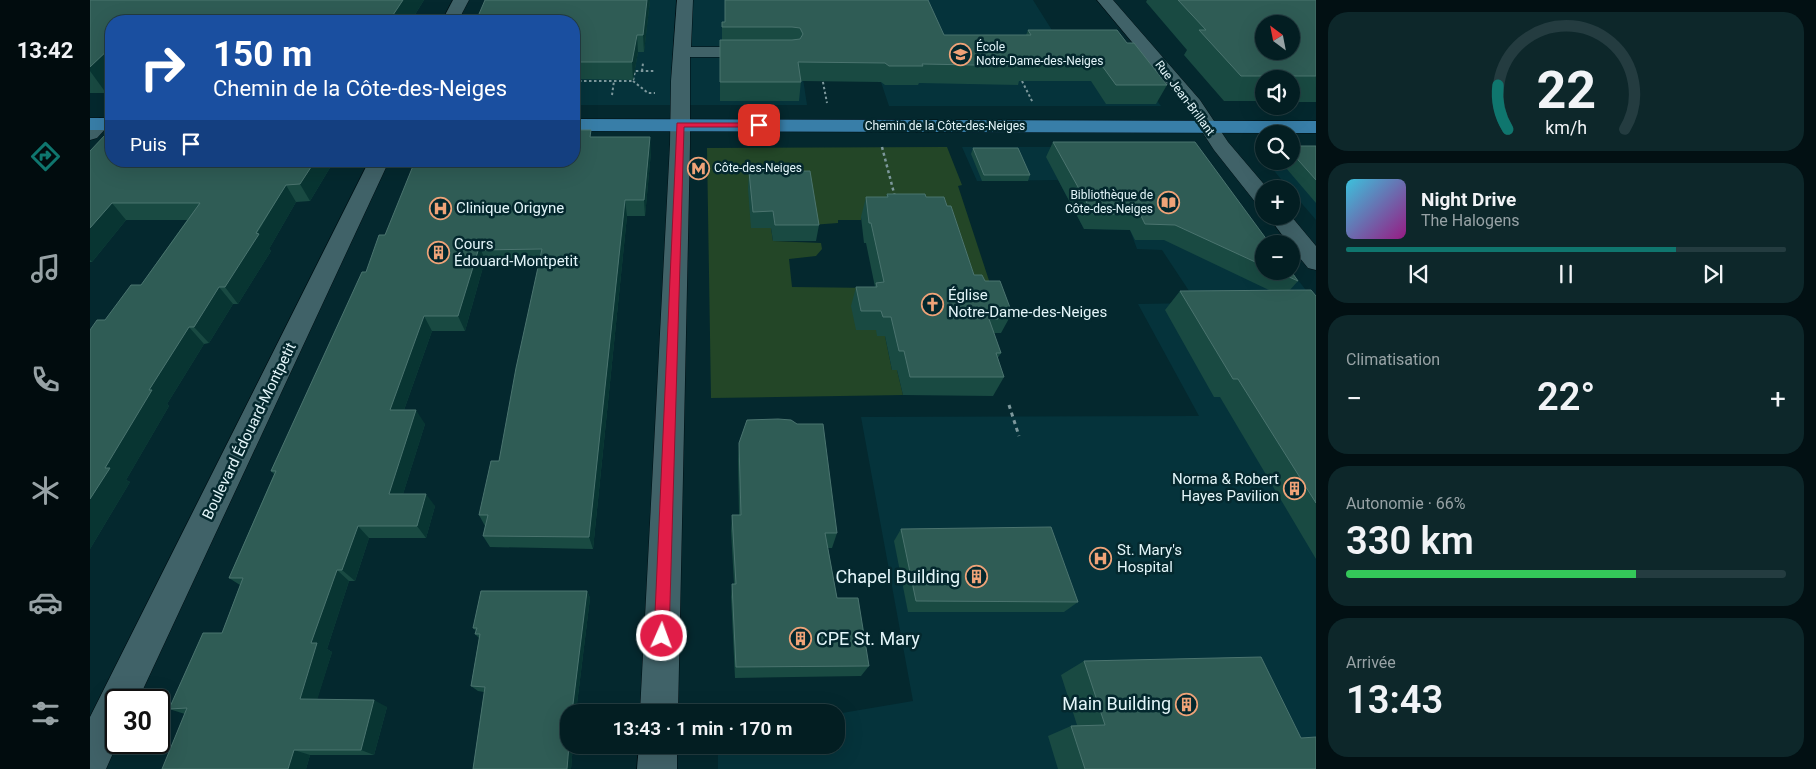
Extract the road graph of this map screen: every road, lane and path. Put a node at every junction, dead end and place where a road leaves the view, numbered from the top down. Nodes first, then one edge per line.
1 (461, 0) edge
2 (685, 0) edge
3 (1105, 0) edge
4 (453, 15) edge
5 (682, 52) junction
6 (770, 52) edge
7 (643, 62) dead end
8 (820, 70) edge
9 (642, 71) junction
10 (661, 71) dead end
11 (580, 81) edge
12 (614, 81) junction
13 (633, 81) junction
14 (1022, 81) edge
15 (648, 93) dead end
16 (612, 95) dead end
17 (828, 108) dead end
18 (1035, 108) dead end
19 (580, 125) edge
20 (680, 125) junction
21 (1208, 127) junction
22 (1316, 127) edge
23 (884, 152) dead end
24 (376, 167) edge
25 (1255, 187) edge
26 (896, 201) edge
27 (1286, 225) edge
28 (1316, 262) edge
29 (1008, 405) dead end
30 (1019, 436) dead end
31 (124, 689) edge
32 (659, 704) edge
33 (105, 728) edge
34 (658, 754) edge
35 (90, 759) edge
36 (657, 769) edge

1 - 4 street
2 - 5 street
3 - 21 street, Rue Jean-Brillant
5 - 6 street
5 - 20 street
7 - 9 path
8 - 17 path
9 - 10 path
9 - 13 path
11 - 12 path
12 - 13 path
12 - 16 path
13 - 15 path
14 - 18 path
19 - 20 main road, Chemin de la Côte-des-Neiges
20 - 21 main road, Chemin de la Côte-des-Neiges
20 - 32 street
21 - 22 main road, Chemin de la Côte-des-Neiges
21 - 25 street, Rue Jean-Brillant
23 - 26 path
24 - 31 street, Boulevard Édouard-Montpetit
27 - 28 street
29 - 30 path
33 - 35 street
34 - 36 street

